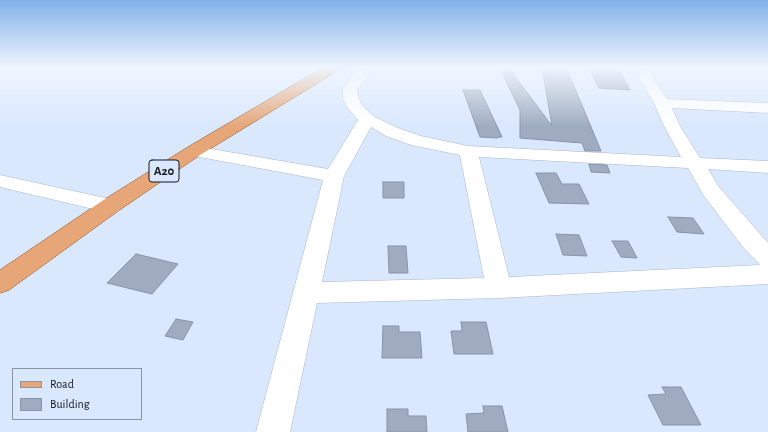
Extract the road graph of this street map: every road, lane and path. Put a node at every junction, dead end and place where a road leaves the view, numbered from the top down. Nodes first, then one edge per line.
1 (300, 87) edge
2 (351, 87) edge
3 (652, 87) edge
4 (662, 103) junction
5 (768, 108) edge
6 (367, 119) junction
7 (194, 151) junction
8 (468, 151) junction
9 (693, 162) junction
10 (768, 167) edge
11 (334, 176) junction
12 (0, 181) edge
13 (110, 206) junction
14 (768, 258) edge
15 (768, 274) edge
16 (0, 283) edge
17 (498, 288) junction
18 (307, 293) junction
19 (273, 432) edge

1 - 7 main road, A20
2 - 6 street
3 - 4 street
4 - 5 street
4 - 9 street
6 - 8 street
6 - 11 street
7 - 11 street
7 - 13 main road, A20
8 - 9 street
8 - 17 street
9 - 10 street
9 - 14 street
11 - 18 street
12 - 13 street
13 - 16 main road, A20
15 - 17 street
17 - 18 street
18 - 19 street

